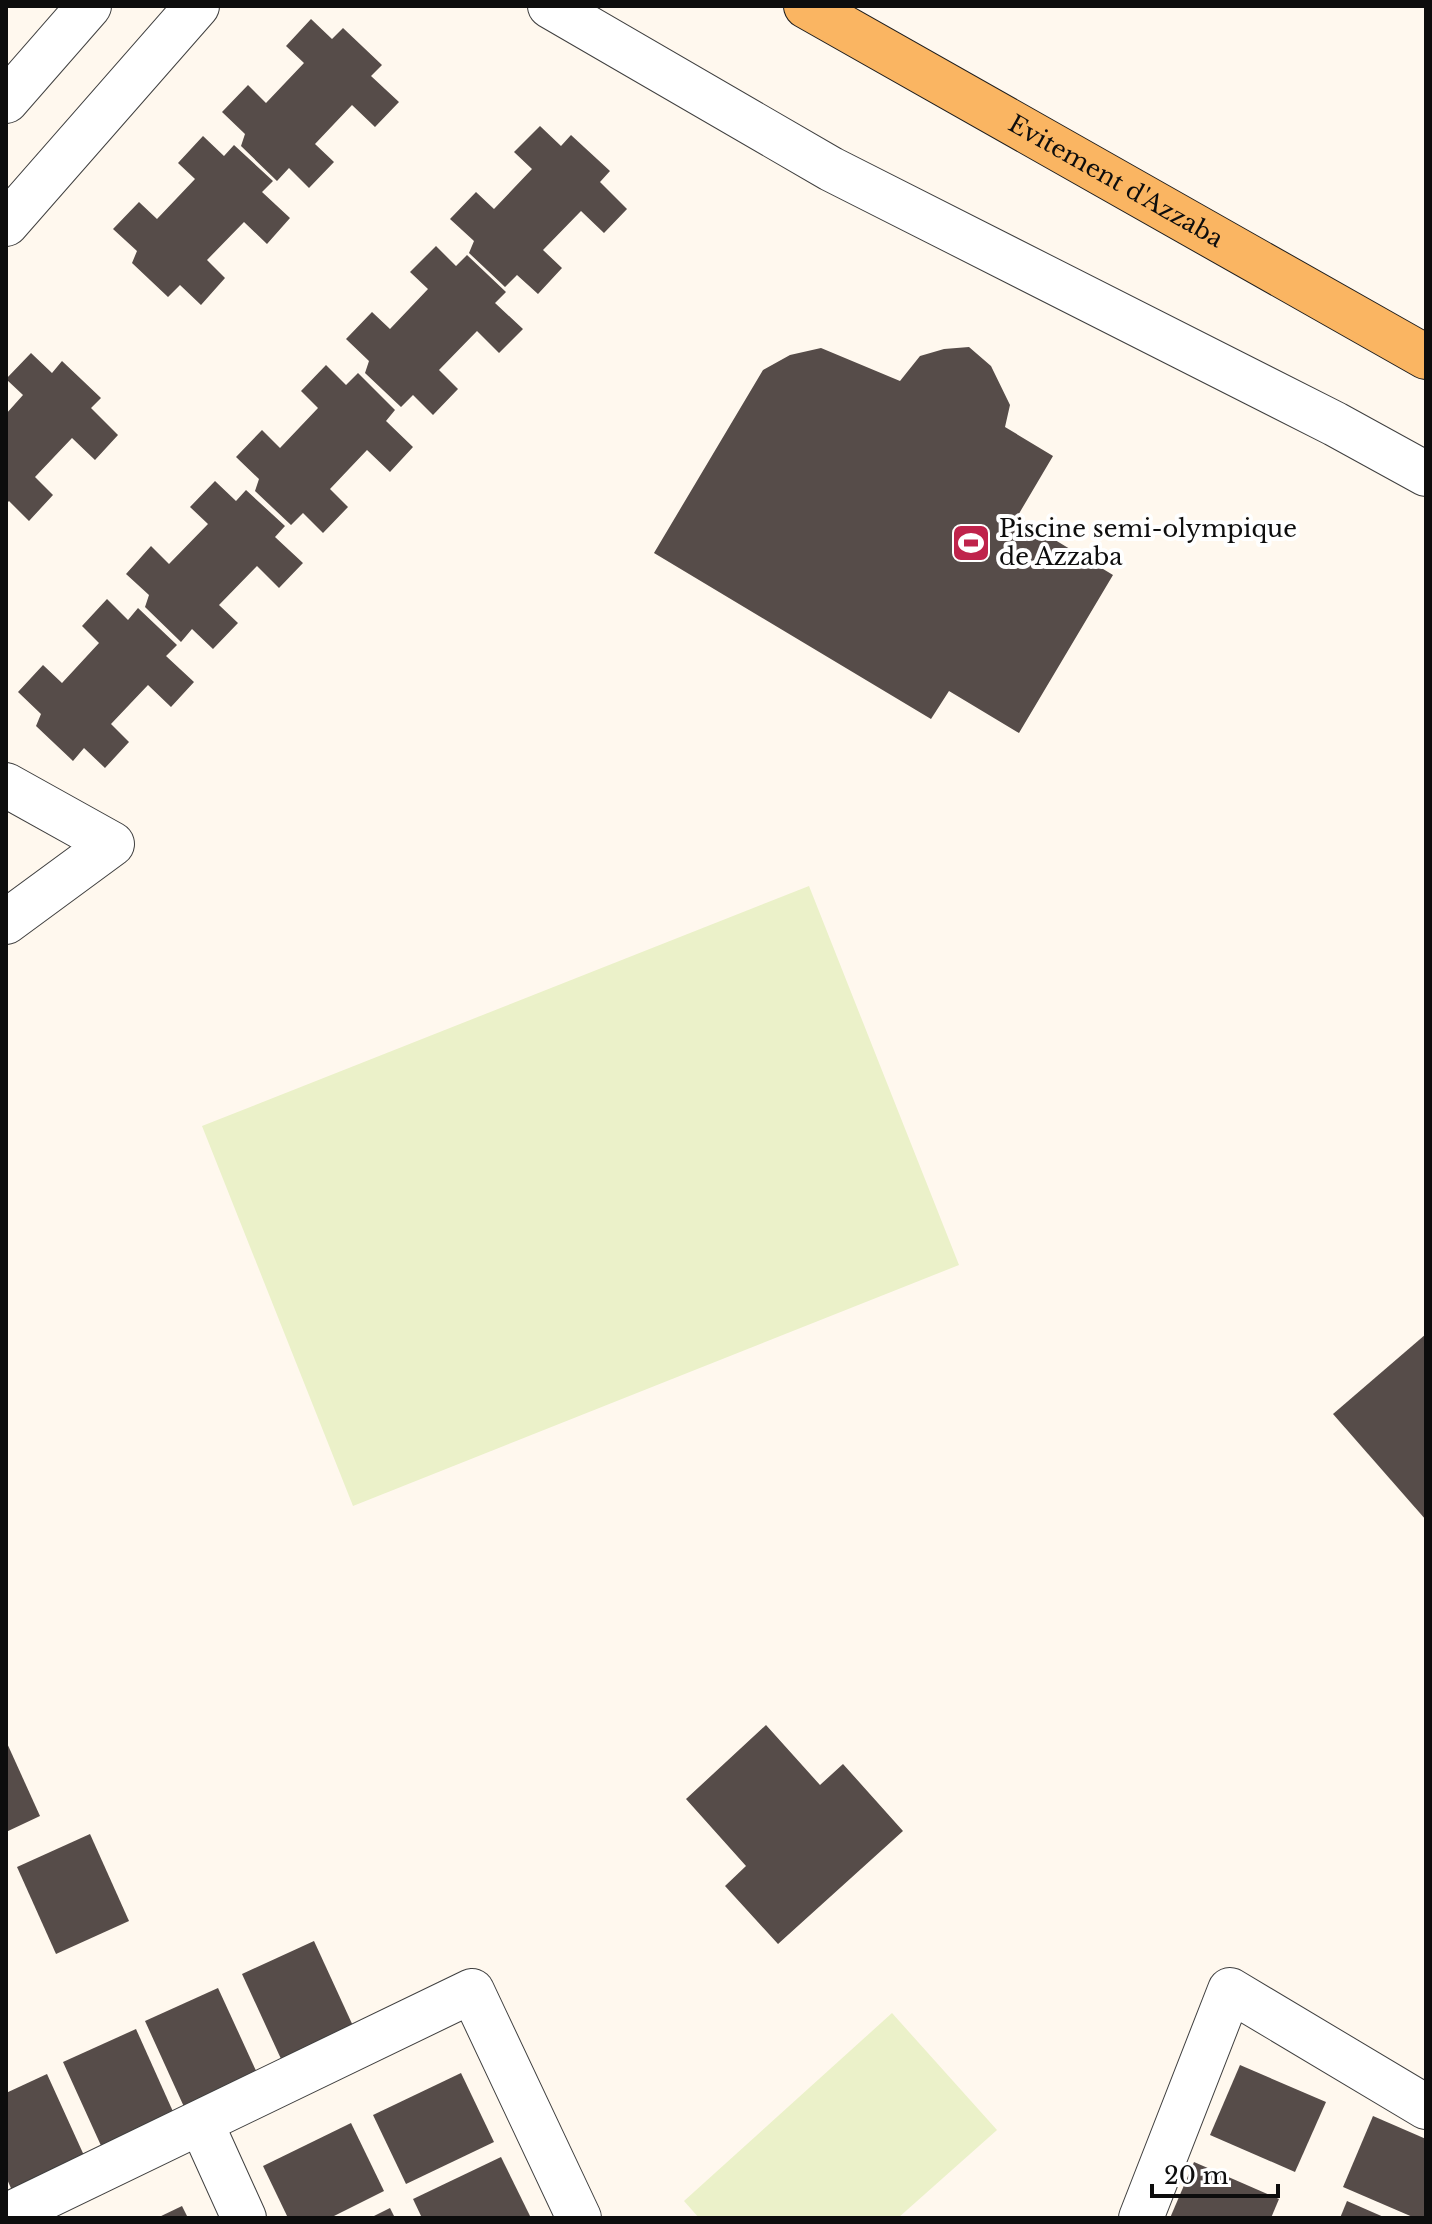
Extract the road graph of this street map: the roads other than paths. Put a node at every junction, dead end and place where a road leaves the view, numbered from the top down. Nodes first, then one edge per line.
1 (89, 6) edge
2 (197, 6) edge
3 (550, 6) edge
4 (806, 6) edge
5 (6, 101) edge
6 (6, 224) edge
7 (1426, 357) edge
8 (1426, 474) edge
9 (6, 785) edge
10 (6, 922) edge
11 (1426, 2107) edge
12 (201, 2123) junction
13 (6, 2216) edge
14 (244, 2218) edge
15 (579, 2218) edge
16 (1141, 2218) edge

1 - 5 street
2 - 6 street
3 - 8 street
4 - 7 main road, Evitement d'Azzaba
9 - 10 street
11 - 16 street
12 - 13 street
12 - 14 street
12 - 15 street

